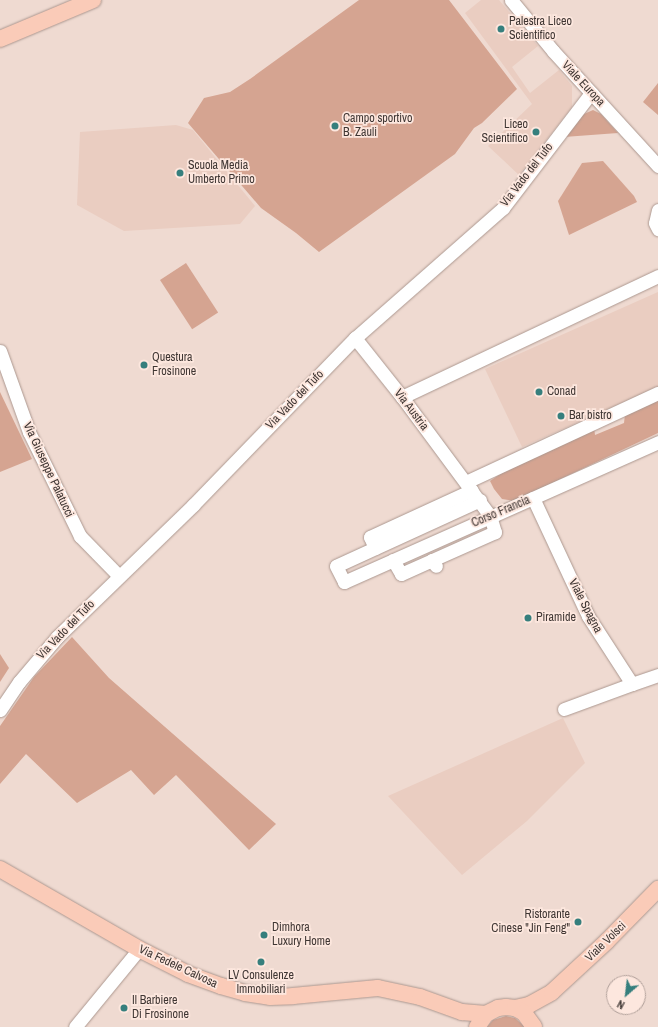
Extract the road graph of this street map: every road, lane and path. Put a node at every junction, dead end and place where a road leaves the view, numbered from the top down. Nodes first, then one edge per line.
1 (93, 0) edge
2 (511, 0) edge
3 (0, 39) edge
4 (591, 93) junction
5 (658, 166) edge
6 (658, 210) edge
7 (658, 229) edge
8 (658, 276) edge
9 (355, 338) junction
10 (0, 351) edge
11 (658, 393) edge
12 (402, 397) junction
13 (658, 442) edge
14 (473, 491) junction
15 (533, 498) junction
16 (490, 516) junction
17 (393, 560) junction
18 (119, 576) junction
19 (658, 675) edge
20 (632, 684) junction
21 (564, 709) dead end
22 (0, 710) edge
23 (0, 869) edge
24 (658, 889) edge
25 (139, 950) junction
26 (552, 992) junction
27 (444, 1007) junction
28 (515, 1008) junction
29 (486, 1014) junction
30 (75, 1027) edge
31 (467, 1027) edge
32 (476, 1027) edge
33 (535, 1027) edge

1 - 3 main road
2 - 4 street, Viale Europa
4 - 5 street, Viale Europa
4 - 9 street, Via Vado del Tufo
6 - 7 street
8 - 12 street
9 - 12 street, Via Austria
9 - 18 street, Via Vado del Tufo
10 - 18 street, Via Giuseppe Palatucci
11 - 14 street
12 - 14 street, Via Austria
13 - 15 street, Corso Francia
14 - 16 street, Via Austria
14 - 17 street, Corso Francia
15 - 16 street, Corso Francia
15 - 20 street, Viale Spagna
16 - 17 street, Corso Francia
16 - 17 street
18 - 22 street, Via Vado del Tufo
19 - 20 street
20 - 21 street
23 - 25 main road, Via Fedele Calvosa
24 - 26 main road, Viale Volsci
25 - 27 main road, Via Fedele Calvosa
25 - 30 street
26 - 28 main road, Viale Volsci
26 - 33 main road, Viale Volsci
27 - 29 main road, Via Fedele Calvosa
27 - 31 main road, Via Fedele Calvosa
28 - 29 main road, Via Fedele Calvosa
28 - 33 main road
29 - 32 main road

